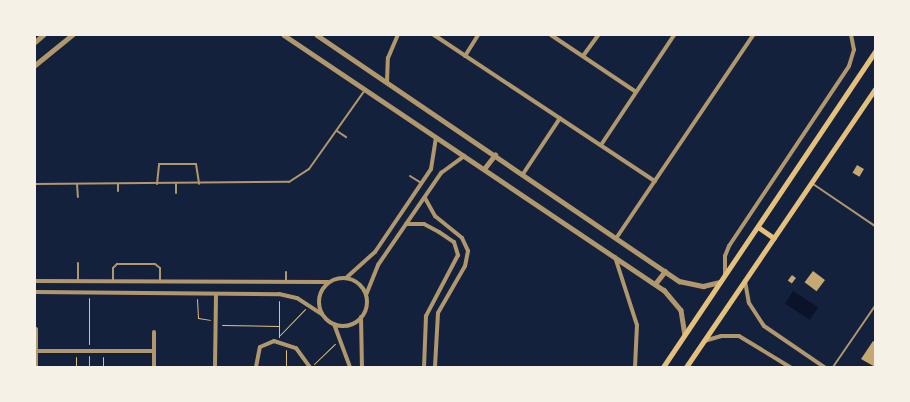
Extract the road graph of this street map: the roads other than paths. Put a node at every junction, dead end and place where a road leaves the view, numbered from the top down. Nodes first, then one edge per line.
1 (43, 35) edge
2 (72, 35) edge
3 (284, 35) edge
4 (317, 35) edge
5 (398, 35) edge
6 (434, 35) edge
7 (478, 35) edge
8 (551, 35) edge
9 (598, 35) edge
10 (674, 35) edge
11 (754, 35) edge
12 (851, 35) edge
13 (35, 42) edge
14 (875, 50) edge
15 (465, 56) junction
16 (583, 56) junction
17 (35, 65) edge
18 (387, 82) junction
19 (366, 89) junction
20 (875, 89) edge
21 (636, 92) junction
22 (560, 118) junction
23 (336, 131) junction
24 (346, 137) dead end
25 (436, 137) junction
26 (601, 145) junction
27 (495, 155) junction
28 (464, 156) junction
29 (484, 169) junction
30 (523, 174) junction
31 (410, 176) dead end
32 (655, 181) junction
33 (811, 182) junction
34 (422, 183) junction
35 (35, 184) edge
36 (77, 184) junction
37 (118, 184) junction
38 (157, 184) junction
39 (176, 184) junction
40 (199, 184) junction
41 (118, 191) dead end
42 (176, 193) dead end
43 (78, 197) dead end
44 (425, 198) junction
45 (406, 224) junction
46 (875, 226) edge
47 (758, 227) junction
48 (617, 237) junction
49 (774, 238) junction
50 (615, 257) junction
51 (78, 263) dead end
52 (664, 271) junction
53 (286, 272) dead end
54 (726, 275) junction
55 (346, 278) junction
56 (35, 281) edge
57 (67, 281) junction
58 (78, 281) junction
59 (113, 281) junction
60 (721, 281) junction
61 (745, 281) junction
62 (160, 282) junction
63 (243, 282) junction
64 (286, 282) junction
65 (328, 282) junction
66 (655, 284) junction
67 (35, 292) edge
68 (67, 292) junction
69 (216, 294) junction
70 (243, 294) junction
71 (366, 295) junction
72 (875, 306) edge
73 (322, 314) junction
74 (361, 317) junction
75 (334, 324) junction
76 (36, 329) edge
77 (154, 332) dead end
78 (684, 336) junction
79 (704, 341) junction
80 (36, 351) edge
81 (154, 351) junction
82 (36, 367) edge
83 (154, 367) edge
84 (215, 367) edge
85 (256, 367) edge
86 (311, 367) edge
87 (350, 367) edge
88 (362, 367) edge
89 (424, 367) edge
90 (435, 367) edge
91 (635, 367) edge
92 (663, 367) edge
93 (686, 367) edge
94 (790, 367) edge
95 (824, 367) edge
96 (833, 367) edge

1 - 13 street
2 - 17 street
3 - 19 street
4 - 18 street
5 - 18 street
6 - 15 street
7 - 15 street
8 - 16 street
9 - 16 street
10 - 21 street
11 - 32 street
12 - 54 street
14 - 47 main road
15 - 22 street
16 - 21 street
18 - 27 street
19 - 23 lane
19 - 25 street
20 - 33 main road
21 - 26 street
22 - 26 street
22 - 30 street
23 - 24 lane
23 - 40 lane
25 - 28 street
25 - 34 street
26 - 32 street
27 - 29 street
27 - 30 street
28 - 29 street
28 - 44 street
29 - 50 street
30 - 48 street
31 - 34 lane
32 - 48 street
33 - 46 lane
33 - 49 main road
34 - 55 street
35 - 36 lane
36 - 37 lane
36 - 43 lane
37 - 38 lane
37 - 41 lane
38 - 39 lane
38 - 40 lane
39 - 40 lane
39 - 42 lane
44 - 45 street
44 - 90 street
45 - 71 street
45 - 89 street
47 - 49 main road
47 - 54 main road
48 - 52 street
49 - 61 main road
50 - 66 street
50 - 91 street
51 - 58 lane
52 - 60 street
52 - 66 street
53 - 64 lane
54 - 60 main road
55 - 65 street
55 - 71 street
56 - 57 street
57 - 58 street
57 - 68 street
58 - 59 street
59 - 62 street
59 - 62 lane
60 - 78 main road
61 - 79 main road
61 - 95 street
62 - 63 street
63 - 64 street
63 - 70 street
64 - 65 street
65 - 73 street
66 - 78 street
67 - 68 street
68 - 69 street
69 - 70 street
69 - 84 street
70 - 73 street
71 - 74 street
72 - 96 lane
73 - 75 street
74 - 75 street
74 - 88 street
75 - 87 street
76 - 80 street
77 - 81 street
78 - 92 main road
79 - 93 main road
79 - 94 street
80 - 81 street
80 - 82 street
81 - 83 street
85 - 86 street

